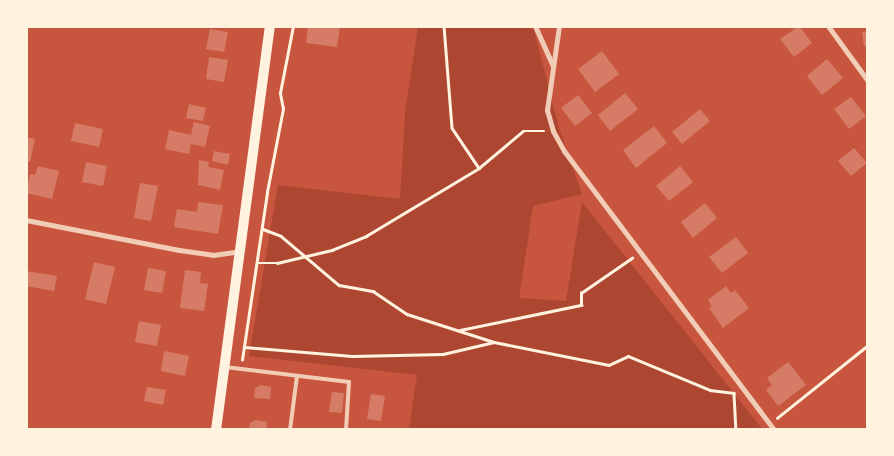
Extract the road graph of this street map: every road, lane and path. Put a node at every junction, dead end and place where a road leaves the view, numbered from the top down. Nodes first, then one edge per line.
1 (270, 26) edge
2 (293, 26) edge
3 (444, 26) edge
4 (535, 26) edge
5 (559, 26) edge
6 (828, 26) edge
7 (553, 66) junction
8 (868, 81) edge
9 (553, 131) junction
10 (479, 168) junction
11 (26, 220) edge
12 (263, 229) junction
13 (240, 251) junction
14 (640, 253) junction
15 (303, 258) junction
16 (258, 263) junction
17 (459, 330) junction
18 (494, 342) junction
19 (868, 345) edge
20 (244, 347) junction
21 (225, 367) junction
22 (241, 369) junction
23 (297, 376) junction
24 (733, 378) junction
25 (734, 393) junction
26 (770, 424) junction
27 (216, 430) edge
28 (290, 430) edge
29 (346, 430) edge
30 (736, 430) edge
31 (774, 430) edge

1 - 13 main road
2 - 12 path
3 - 10 path
4 - 7 street
5 - 7 street
6 - 8 street
7 - 9 street
9 - 10 path
9 - 14 street
10 - 15 path
11 - 13 street
12 - 15 path
12 - 16 path
13 - 21 main road
14 - 17 path
14 - 24 street
15 - 16 path
15 - 17 path
16 - 20 path
17 - 18 path
18 - 20 path
18 - 25 path
19 - 26 path
20 - 22 path
21 - 22 lane
21 - 27 main road
22 - 23 lane
23 - 28 lane
23 - 29 lane
24 - 25 path
24 - 26 street
25 - 30 path
26 - 31 street

